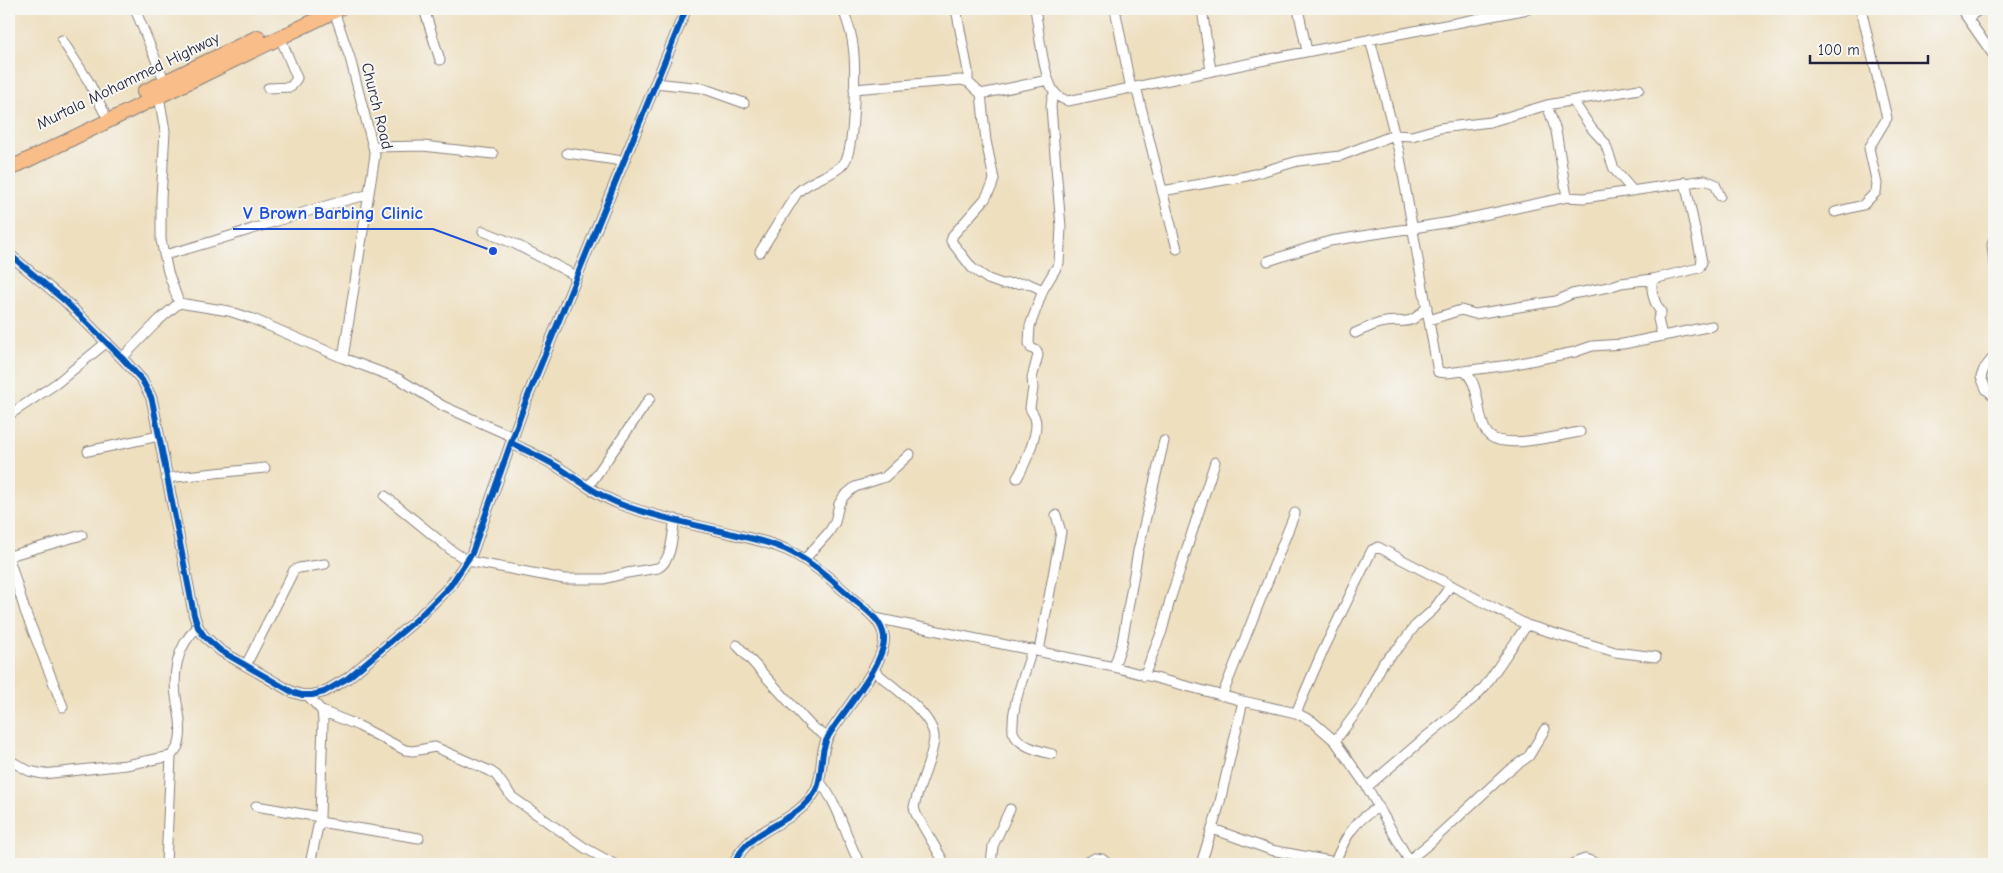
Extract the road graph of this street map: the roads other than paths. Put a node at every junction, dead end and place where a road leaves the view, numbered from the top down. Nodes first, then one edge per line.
1 (135, 9) edge
2 (317, 9) edge
3 (424, 9) edge
4 (843, 9) edge
5 (956, 9) edge
6 (1035, 9) edge
7 (1114, 9) edge
8 (1202, 9) edge
9 (1298, 9) edge
10 (1528, 9) edge
11 (1861, 9) edge
12 (1961, 9) edge
13 (1980, 9) edge
14 (336, 10) edge
15 (684, 10) edge
16 (1968, 18) junction
17 (280, 37) junction
18 (1370, 39) junction
19 (62, 40) dead end
20 (1307, 51) junction
21 (1994, 56) edge
22 (440, 60) dead end
23 (1211, 71) junction
24 (1048, 80) junction
25 (165, 82) junction
26 (968, 82) junction
27 (656, 83) junction
28 (268, 88) dead end
29 (1134, 88) junction
30 (854, 89) junction
31 (1639, 89) dead end
32 (1055, 93) junction
33 (981, 94) junction
34 (159, 96) junction
35 (1573, 101) junction
36 (744, 103) dead end
37 (1547, 105) junction
38 (104, 112) junction
39 (1394, 135) junction
40 (374, 147) junction
41 (567, 153) dead end
42 (493, 154) dead end
43 (9, 158) edge
44 (623, 160) junction
45 (9, 169) edge
46 (1685, 182) junction
47 (1633, 190) junction
48 (1162, 191) junction
49 (367, 196) junction
50 (1720, 196) dead end
51 (1567, 197) junction
52 (1835, 212) dead end
53 (1414, 228) junction
54 (483, 231) dead end
55 (1994, 238) edge
56 (1177, 250) dead end
57 (760, 252) dead end
58 (9, 254) edge
59 (164, 255) junction
60 (1268, 262) dead end
61 (1994, 262) edge
62 (576, 276) junction
63 (1653, 279) junction
64 (1043, 290) junction
65 (179, 303) junction
66 (1427, 307) junction
67 (1429, 320) junction
68 (1712, 326) dead end
69 (1355, 334) dead end
70 (1662, 336) junction
71 (107, 342) junction
72 (1994, 356) edge
73 (122, 358) junction
74 (343, 358) junction
75 (1464, 371) junction
76 (1994, 396) edge
77 (650, 398) dead end
78 (9, 415) edge
79 (1580, 432) dead end
80 (159, 436) junction
81 (512, 440) junction
82 (1164, 442) dead end
83 (88, 451) dead end
84 (910, 454) dead end
85 (1215, 462) dead end
86 (265, 468) dead end
87 (166, 478) junction
88 (1017, 478) dead end
89 (588, 487) junction
90 (385, 496) dead end
91 (1295, 513) dead end
92 (1056, 515) dead end
93 (675, 519) junction
94 (82, 534) dead end
95 (9, 557) edge
96 (804, 560) junction
97 (468, 561) junction
98 (325, 564) dead end
99 (1451, 585) junction
100 (875, 618) junction
101 (1526, 625) junction
102 (198, 627) junction
103 (737, 646) dead end
104 (1036, 650) junction
105 (1656, 657) dead end
106 (246, 665) junction
107 (1114, 667) junction
108 (873, 670) junction
109 (1144, 676) junction
110 (307, 695) junction
111 (1222, 696) junction
112 (1243, 701) junction
113 (63, 707) dead end
114 (322, 711) junction
115 (1296, 713) junction
116 (1545, 729) dead end
117 (827, 737) junction
118 (1335, 742) junction
119 (1052, 754) dead end
120 (171, 756) junction
121 (9, 760) edge
122 (819, 782) junction
123 (1368, 787) junction
124 (256, 806) dead end
125 (1379, 807) junction
126 (1010, 808) dead end
127 (319, 820) junction
128 (1213, 829) junction
129 (419, 838) dead end
130 (1410, 862) edge
131 (1594, 862) dead end
132 (1334, 863) edge
133 (166, 864) edge
134 (310, 864) edge
135 (614, 864) edge
136 (734, 864) edge
137 (860, 864) edge
138 (945, 864) edge
139 (991, 864) edge
140 (1084, 864) edge
141 (1108, 864) edge
142 (1202, 864) edge
143 (1572, 864) edge

1 - 25 street
2 - 25 highway, Murtala Mohammed Highway
3 - 22 street
4 - 30 street
5 - 26 street
6 - 24 street
7 - 29 street
8 - 23 street
9 - 20 street
10 - 18 street
11 - 52 street
12 - 16 street
13 - 16 street
14 - 17 highway
14 - 40 street, Church Road
15 - 27 street
16 - 21 street
17 - 28 street
17 - 34 highway
18 - 20 street
18 - 39 street
19 - 38 street
20 - 23 street
23 - 29 street
24 - 32 street
24 - 33 street
25 - 38 highway, Murtala Mohammed Highway
26 - 30 street
26 - 33 street
27 - 36 street
27 - 44 street
29 - 32 street
29 - 48 street
30 - 57 street
31 - 35 street
32 - 64 street
33 - 64 street
34 - 45 highway
34 - 59 street
35 - 37 street
35 - 47 street
37 - 39 street
37 - 51 street
38 - 43 highway, Murtala Mohammed Highway
39 - 48 street
39 - 53 street
40 - 42 street
40 - 49 street, Church Road
41 - 44 street
44 - 62 street
46 - 47 street
46 - 50 street
46 - 63 street
47 - 51 street
48 - 56 street
49 - 59 street
49 - 74 street, Church Road
51 - 53 street
53 - 60 street
53 - 66 street
54 - 62 street
55 - 61 street
58 - 71 street
59 - 65 street
62 - 81 street
63 - 67 street
63 - 70 street
64 - 88 street
65 - 73 street
65 - 74 street
66 - 67 street
66 - 69 street
67 - 75 street
68 - 70 street
70 - 75 street
71 - 73 street
71 - 78 street
72 - 76 street
73 - 80 street
74 - 81 street
75 - 79 street
77 - 89 street
80 - 83 street
80 - 87 street
81 - 89 street
81 - 97 street
82 - 107 street
84 - 96 street
85 - 109 street
86 - 87 street
87 - 102 street
89 - 93 street
90 - 97 street
91 - 111 street
92 - 104 street
93 - 96 street
93 - 97 street
94 - 95 street
95 - 113 street
96 - 100 street
97 - 110 street
98 - 106 street
99 - 101 street
99 - 115 street
99 - 118 street
100 - 104 street
100 - 108 street
101 - 105 street
101 - 123 street
102 - 106 street
102 - 120 street
103 - 117 street
104 - 107 street
104 - 119 street
106 - 110 street
107 - 109 street
108 - 117 street
108 - 138 street
109 - 111 street
110 - 114 street
111 - 112 street
112 - 115 street
112 - 128 street
114 - 127 street
114 - 135 street
115 - 118 street
116 - 130 street
117 - 122 street
118 - 123 street
120 - 121 street
120 - 133 street
122 - 136 street
122 - 137 street
123 - 125 street
124 - 127 street
125 - 130 street
125 - 132 street
126 - 139 street
127 - 129 street
127 - 134 street
128 - 132 street
128 - 142 street
131 - 143 street
140 - 141 street

